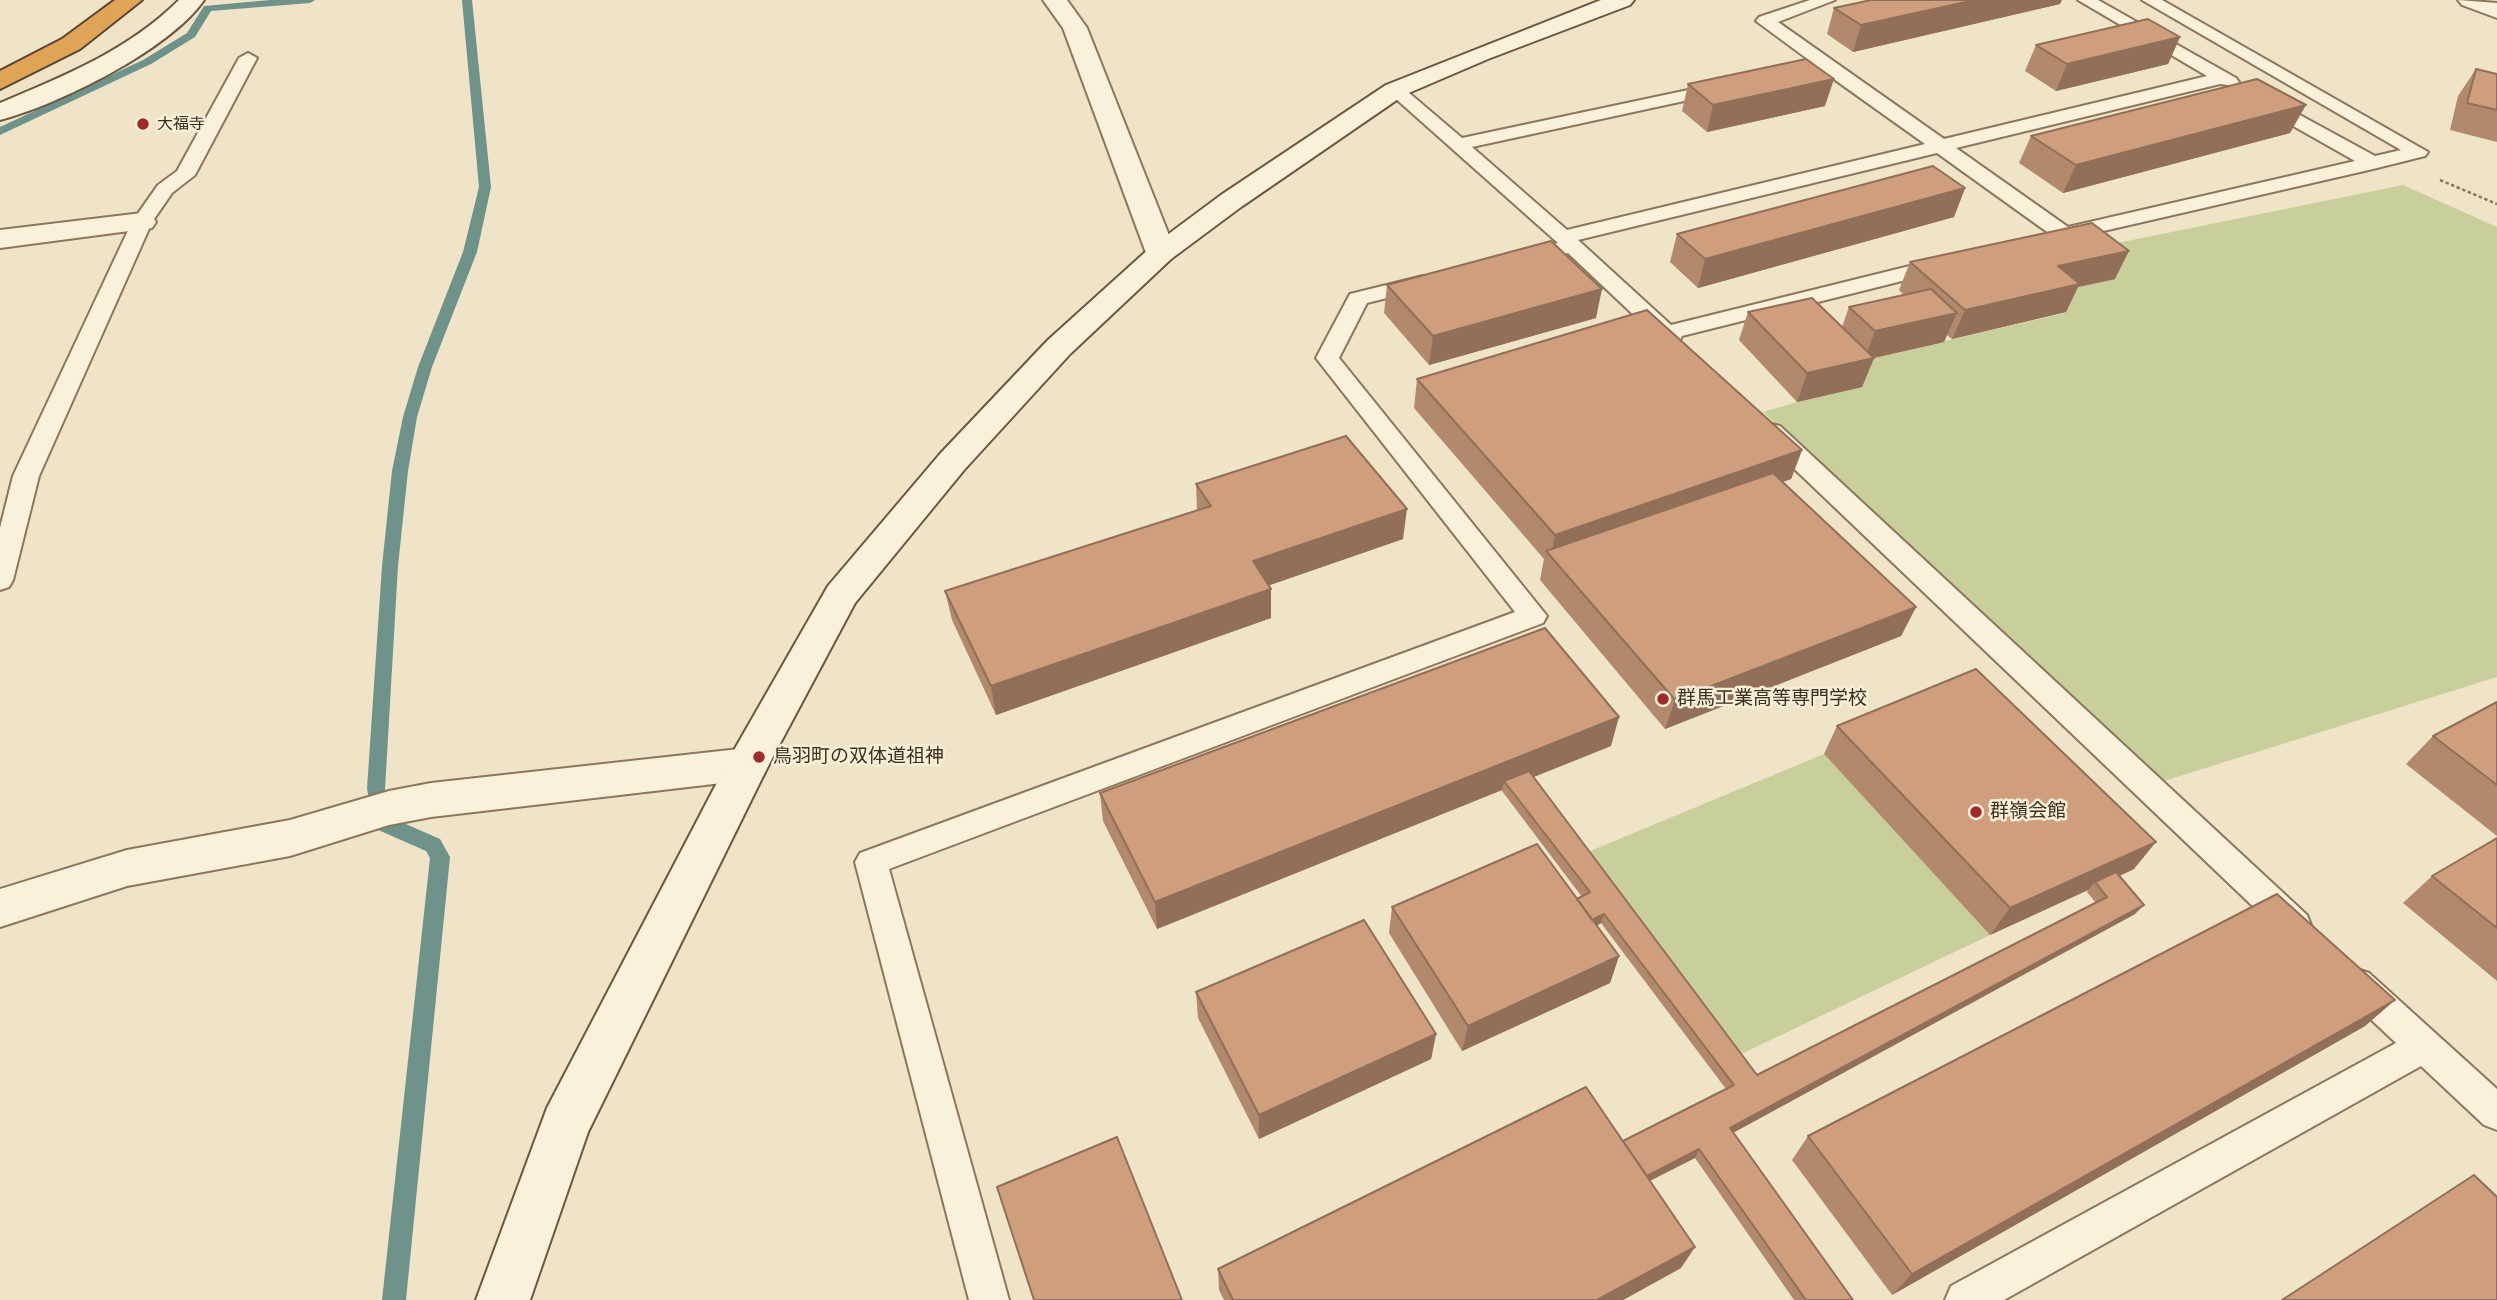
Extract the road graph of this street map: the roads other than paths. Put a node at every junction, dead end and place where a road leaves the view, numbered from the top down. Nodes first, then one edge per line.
1 (130, 0) edge
2 (192, 0) edge
3 (1055, 0) edge
4 (1622, 0) edge
5 (1827, 0) edge
6 (2086, 0) edge
7 (2150, 0) edge
8 (2470, 0) edge
9 (2497, 11) edge
10 (43, 32) dead end
11 (0, 56) edge
12 (248, 58) dead end
13 (1826, 66) junction
14 (2223, 78) junction
15 (0, 81) edge
16 (1395, 90) junction
17 (0, 113) edge
18 (1457, 145) junction
19 (1936, 145) junction
20 (2373, 163) junction
21 (142, 222) junction
22 (2063, 234) junction
23 (0, 239) edge
24 (2037, 240) edge
25 (1568, 241) junction
26 (1161, 253) junction
27 (1958, 260) edge
28 (1492, 265) edge
29 (1452, 275) edge
30 (1666, 333) junction
31 (1686, 352) edge
32 (1757, 419) edge
33 (0, 580) edge
34 (748, 764) junction
35 (0, 908) edge
36 (2312, 942) edge
37 (2343, 970) edge
38 (2424, 1046) junction
39 (2497, 1113) edge
40 (503, 1300) edge
41 (989, 1300) edge
42 (1965, 1300) edge

1 - 15 highway
2 - 17 street
3 - 26 street
4 - 16 street
5 - 13 lane
6 - 14 lane
7 - 20 lane
8 - 9 street
10 - 11 highway
12 - 21 lane
13 - 18 lane
13 - 19 lane
14 - 19 lane
14 - 20 lane
16 - 18 lane
16 - 26 street
18 - 25 lane
19 - 22 lane
19 - 25 lane
20 - 22 lane
21 - 23 street
21 - 33 lane
22 - 24 lane
25 - 28 lane
25 - 30 lane
26 - 34 street
27 - 30 lane
29 - 41 lane
30 - 31 lane
32 - 36 lane
34 - 35 street
34 - 40 street
37 - 38 lane
38 - 39 lane
38 - 42 lane

